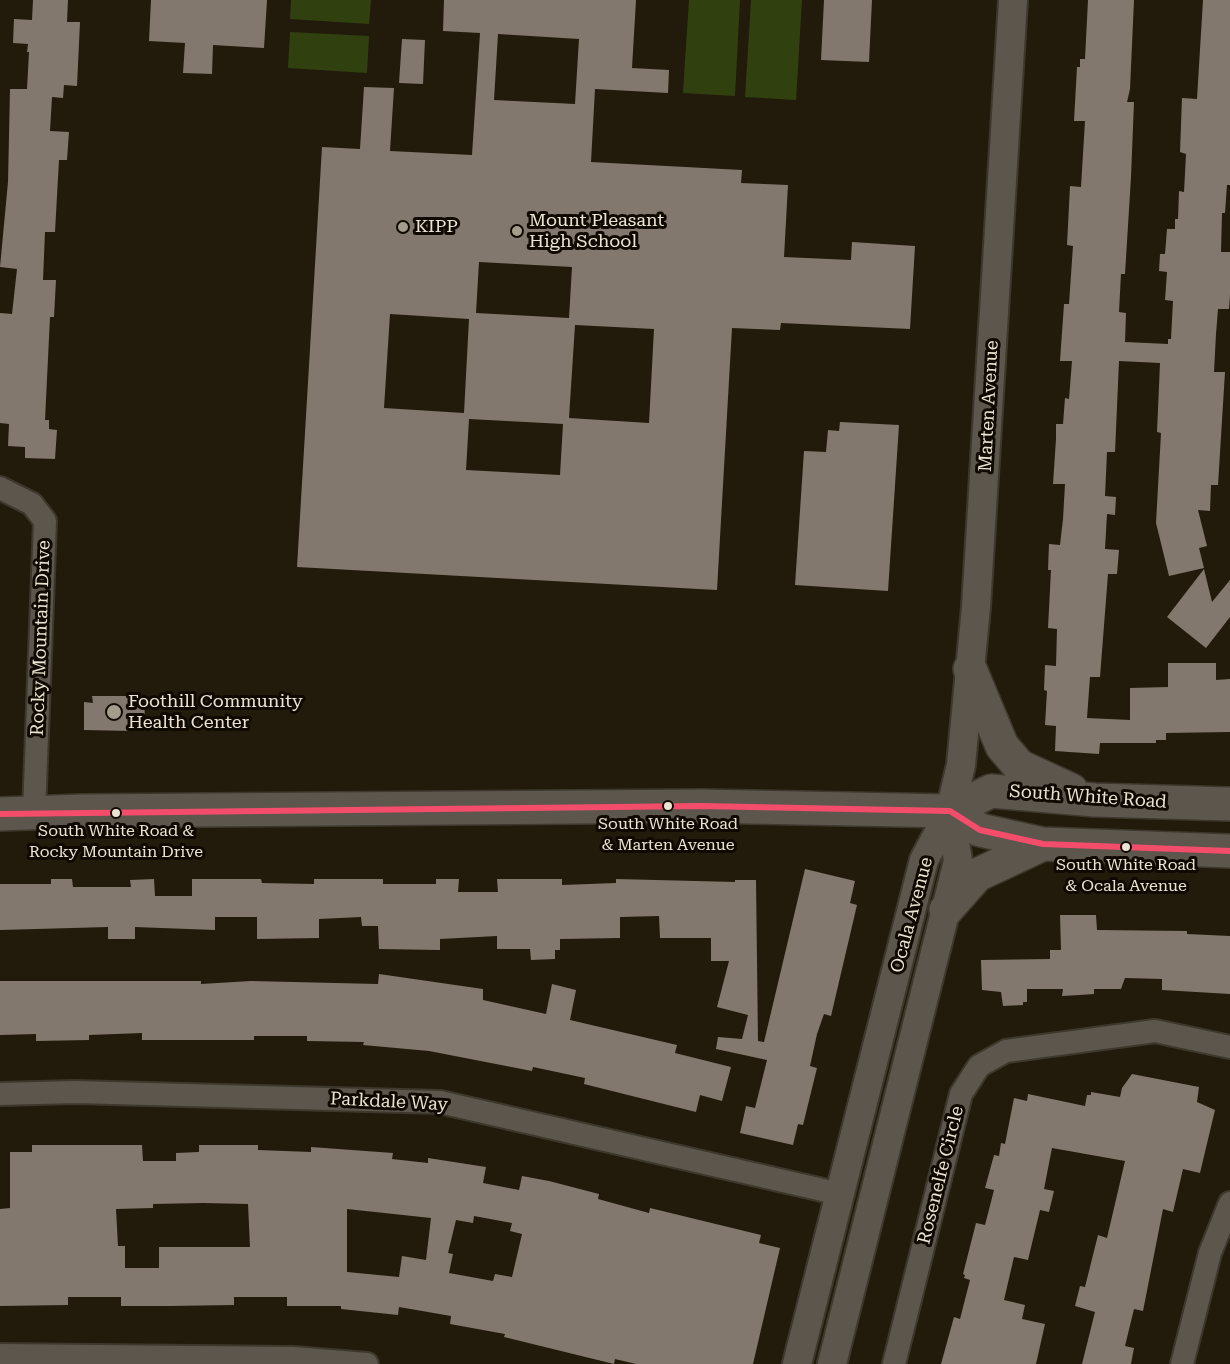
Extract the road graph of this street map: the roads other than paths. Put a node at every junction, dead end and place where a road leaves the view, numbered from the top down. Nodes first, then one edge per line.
1 (1013, 0) edge
2 (0, 488) edge
3 (970, 669) junction
4 (1095, 800) junction
5 (1230, 804) edge
6 (950, 811) junction
7 (34, 813) junction
8 (0, 814) edge
9 (1043, 844) junction
10 (1230, 851) edge
11 (946, 910) junction
12 (1230, 1047) edge
13 (0, 1094) edge
14 (840, 1194) junction
15 (1230, 1203) edge
16 (0, 1356) edge
17 (367, 1364) edge
18 (797, 1364) edge
19 (832, 1364) edge
20 (894, 1364) edge
21 (1182, 1364) edge

1 - 3 street, Marten Avenue
2 - 7 street, Rocky Mountain Drive
3 - 4 main road
3 - 6 street, Marten Avenue
4 - 5 main road, South White Road
4 - 6 main road, South White Road
6 - 7 main road, South White Road
6 - 9 main road
6 - 11 street, Ocala Avenue
6 - 14 street, Ocala Avenue
7 - 8 main road, South White Road
9 - 10 main road
9 - 11 main road
11 - 19 street, Ocala Avenue
12 - 20 street, Rosenelfe Circle
13 - 14 street, Parkdale Way
14 - 18 street, Ocala Avenue
15 - 21 street
16 - 17 street

